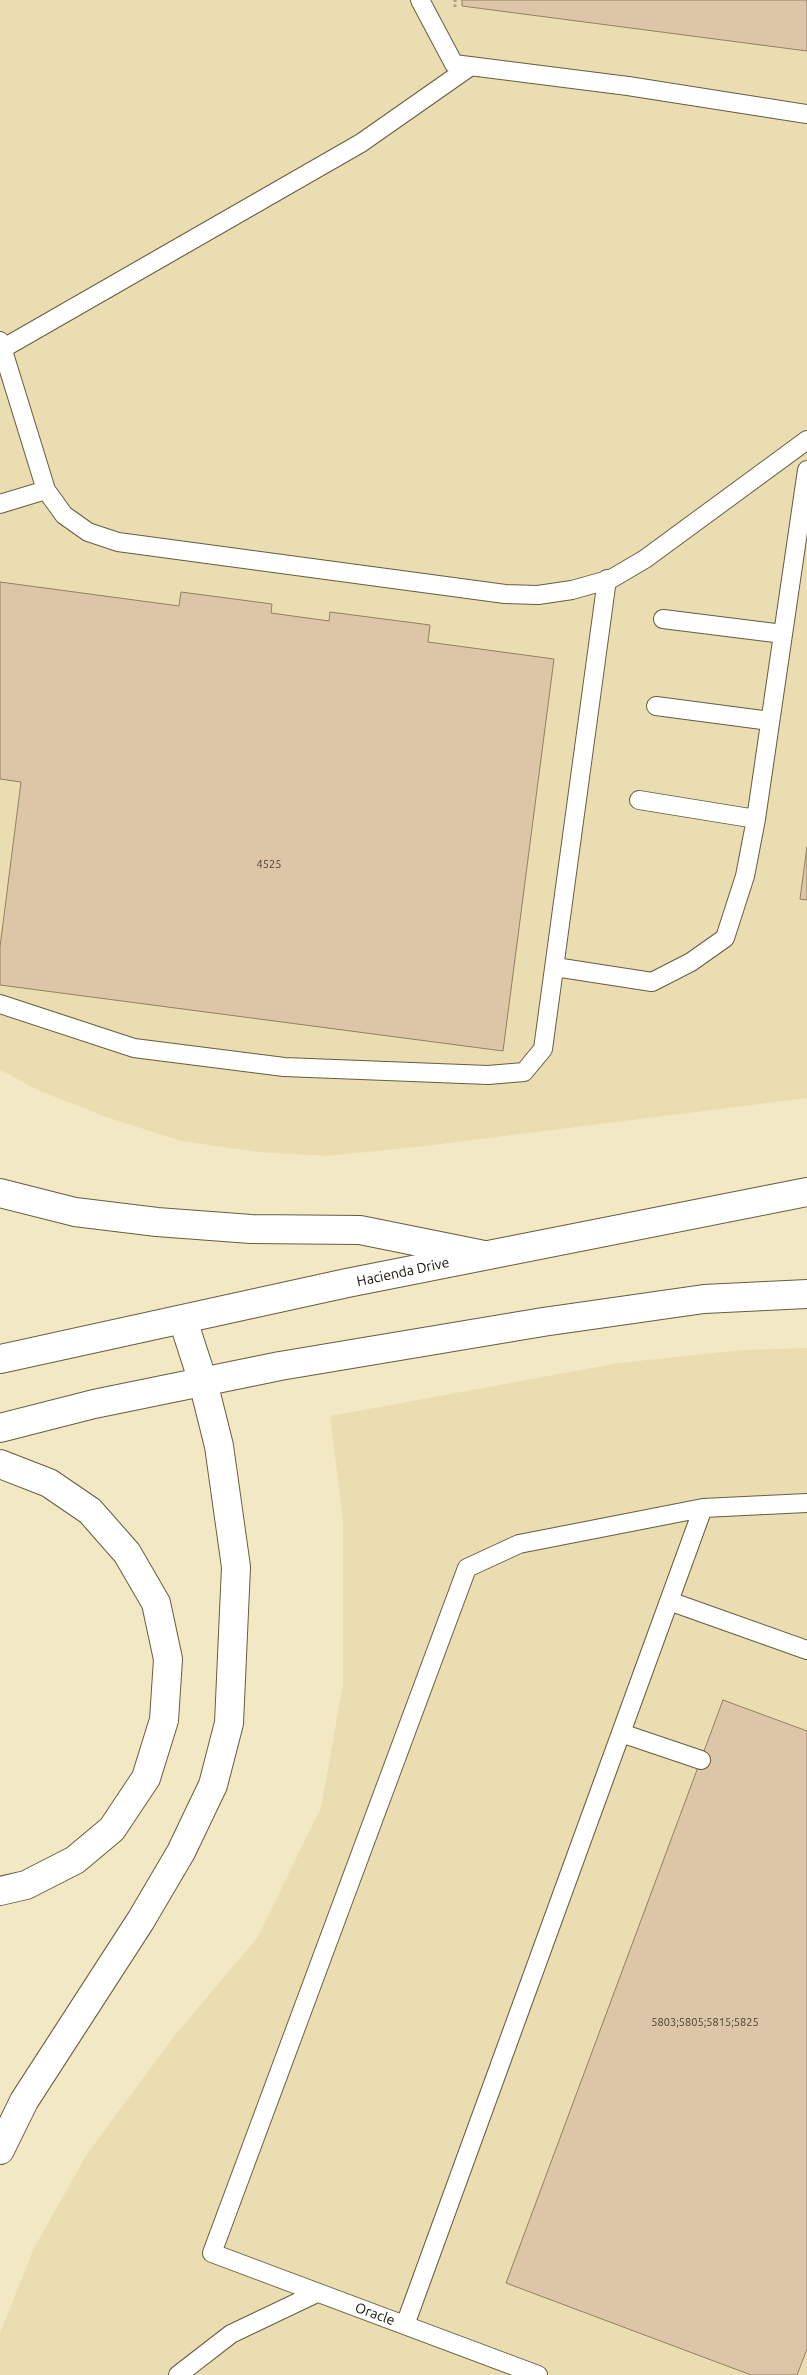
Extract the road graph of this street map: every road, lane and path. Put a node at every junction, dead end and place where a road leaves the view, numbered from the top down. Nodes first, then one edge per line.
1 (420, 0) edge
2 (471, 66) junction
3 (807, 114) edge
4 (1, 345) edge
5 (807, 440) edge
6 (807, 470) edge
7 (46, 490) junction
8 (0, 504) edge
9 (607, 579) junction
10 (663, 619) dead end
11 (783, 634) junction
12 (656, 706) dead end
13 (770, 722) junction
14 (639, 800) dead end
15 (756, 819) junction
16 (555, 966) junction
17 (0, 1004) edge
18 (807, 1192) edge
19 (0, 1193) edge
20 (484, 1255) junction
21 (807, 1294) edge
22 (183, 1320) junction
23 (0, 1359) edge
24 (203, 1382) junction
25 (0, 1428) edge
26 (0, 1464) edge
27 (807, 1504) edge
28 (703, 1508) junction
29 (669, 1601) junction
30 (807, 1650) edge
31 (621, 1733) junction
32 (701, 1760) dead end
33 (0, 1892) edge
34 (0, 2150) edge
35 (317, 2293) junction
36 (405, 2325) junction
37 (178, 2375) edge
38 (538, 2375) edge

1 - 2 lane
2 - 3 lane
2 - 4 lane
4 - 7 lane
5 - 9 lane
6 - 11 lane
7 - 8 lane
7 - 9 lane
9 - 16 lane
10 - 11 lane
11 - 13 lane
12 - 13 lane
13 - 15 lane
14 - 15 lane
15 - 16 lane
16 - 17 lane
18 - 20 main road, Hacienda Drive
19 - 20 main road
20 - 22 main road, Hacienda Drive
21 - 24 main road
22 - 23 main road, Hacienda Drive
22 - 24 main road
24 - 25 main road
24 - 34 main road
26 - 33 main road
27 - 28 lane
28 - 29 lane
28 - 35 lane, Oracle
29 - 30 lane
29 - 31 lane
31 - 32 lane
31 - 36 lane
35 - 36 lane, Oracle
35 - 37 lane
36 - 38 lane, Oracle

